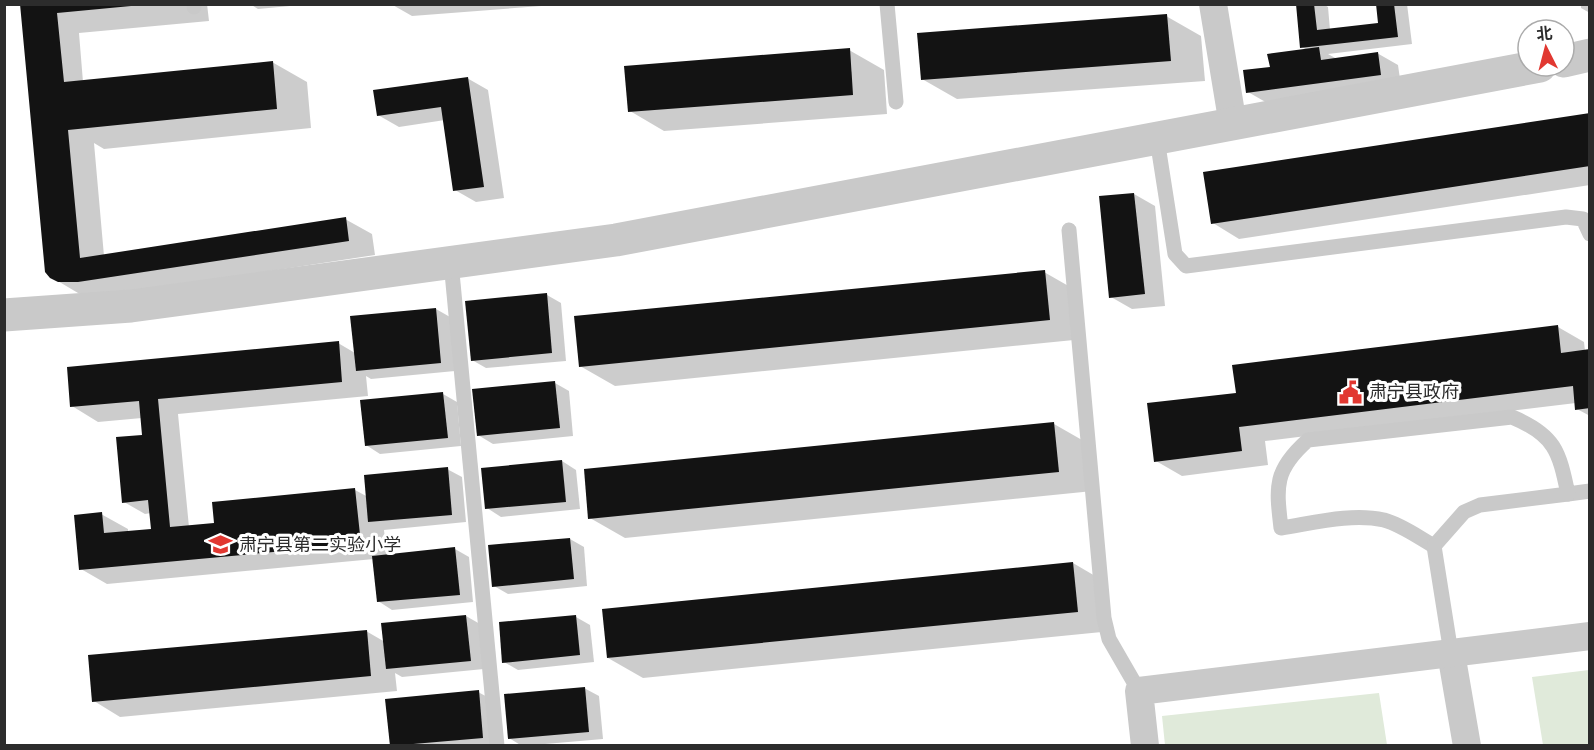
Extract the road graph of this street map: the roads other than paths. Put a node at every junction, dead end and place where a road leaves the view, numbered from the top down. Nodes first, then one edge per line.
1 (887, 4) edge
2 (1213, 4) edge
3 (1516, 71) edge
4 (896, 102) dead end
5 (1233, 125) junction
6 (1157, 139) junction
7 (1069, 230) dead end
8 (1590, 234) edge
9 (451, 262) junction
10 (4, 315) edge
11 (1590, 491) edge
12 (1568, 494) junction
13 (1434, 546) junction
14 (1590, 636) edge
15 (1451, 653) junction
16 (1139, 691) junction
17 (497, 746) edge
18 (1145, 746) edge
19 (1467, 746) edge

1 - 4 lane
2 - 5 street
3 - 5 street
5 - 6 street
6 - 8 lane
6 - 9 street
7 - 16 lane
9 - 10 street
9 - 17 lane
11 - 12 lane
12 - 13 lane
12 - 13 lane
13 - 15 lane
14 - 15 street
15 - 16 street
15 - 19 street
16 - 18 street

